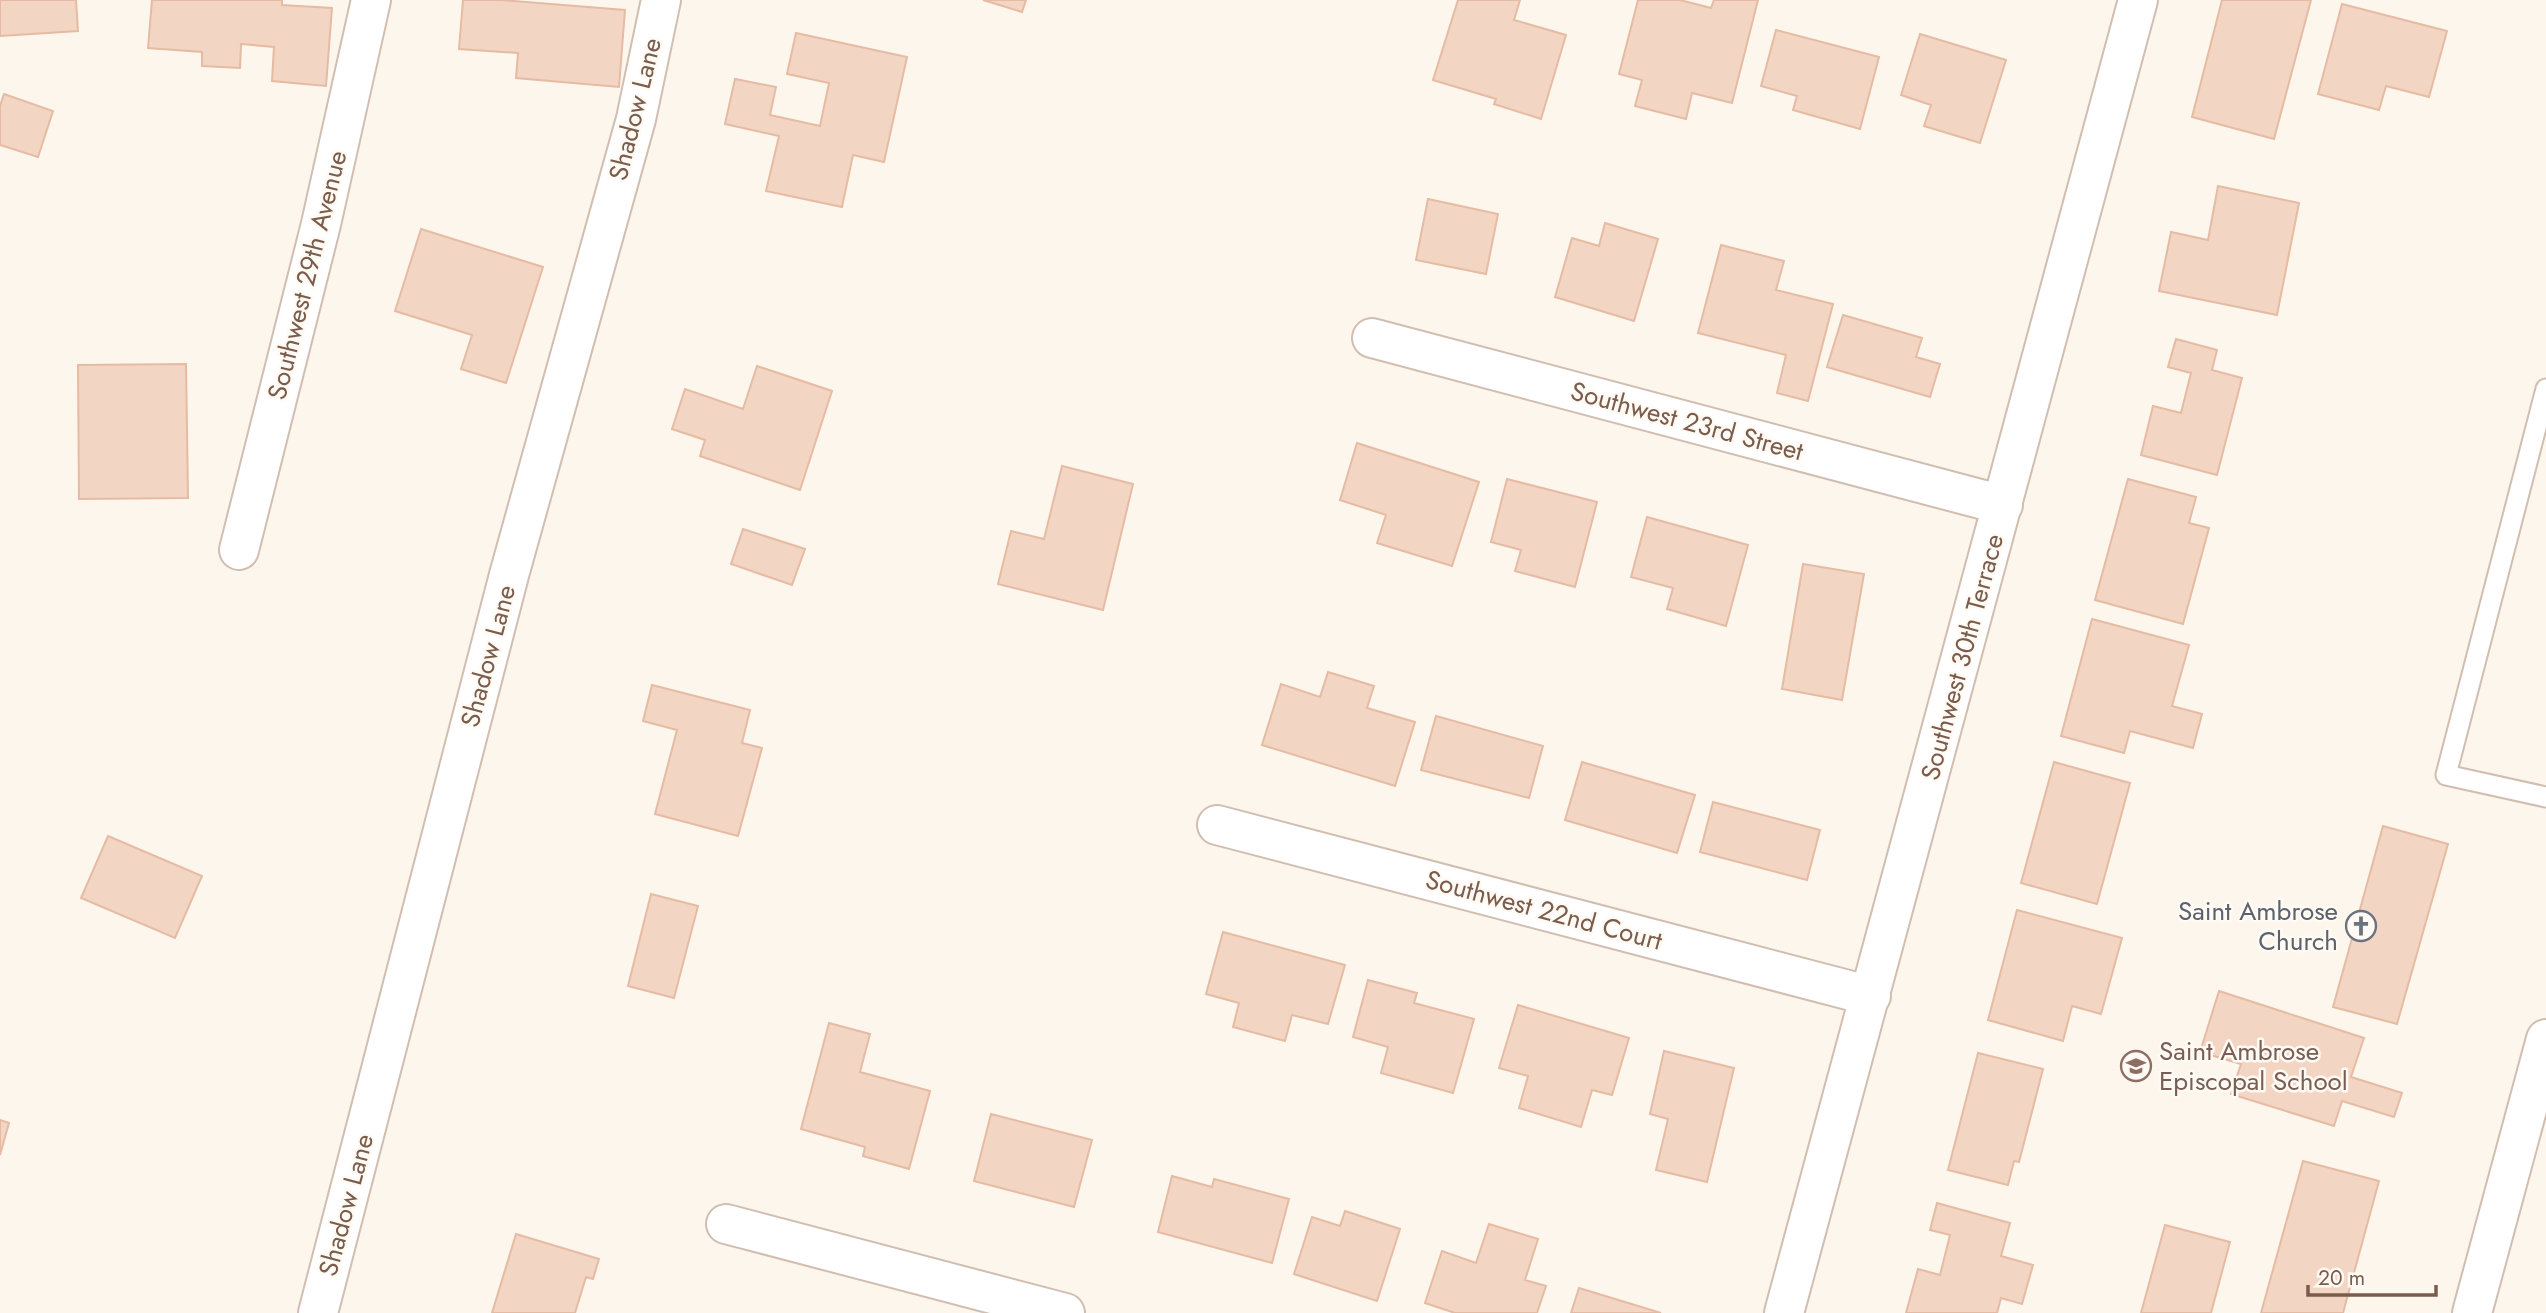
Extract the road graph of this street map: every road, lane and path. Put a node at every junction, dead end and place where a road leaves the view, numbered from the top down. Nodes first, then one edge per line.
1 (371, 0) edge
2 (661, 0) edge
3 (2138, 0) edge
4 (1371, 338) dead end
5 (2546, 389) edge
6 (2003, 505) junction
7 (239, 550) dead end
8 (2546, 797) edge
9 (1217, 825) dead end
10 (1871, 996) junction
11 (2546, 1039) edge
12 (726, 1224) dead end
13 (318, 1313) edge
14 (1065, 1313) edge
15 (1784, 1313) edge
16 (2472, 1313) edge

1 - 7 street, Southwest 29th Avenue
2 - 13 street, Shadow Lane
3 - 6 street, Southwest 30th Terrace
4 - 6 street, Southwest 23rd Street
5 - 8 lane
6 - 10 street, Southwest 30th Terrace
9 - 10 street, Southwest 22nd Court
10 - 15 street, Southwest 30th Terrace
11 - 16 street
12 - 14 street

